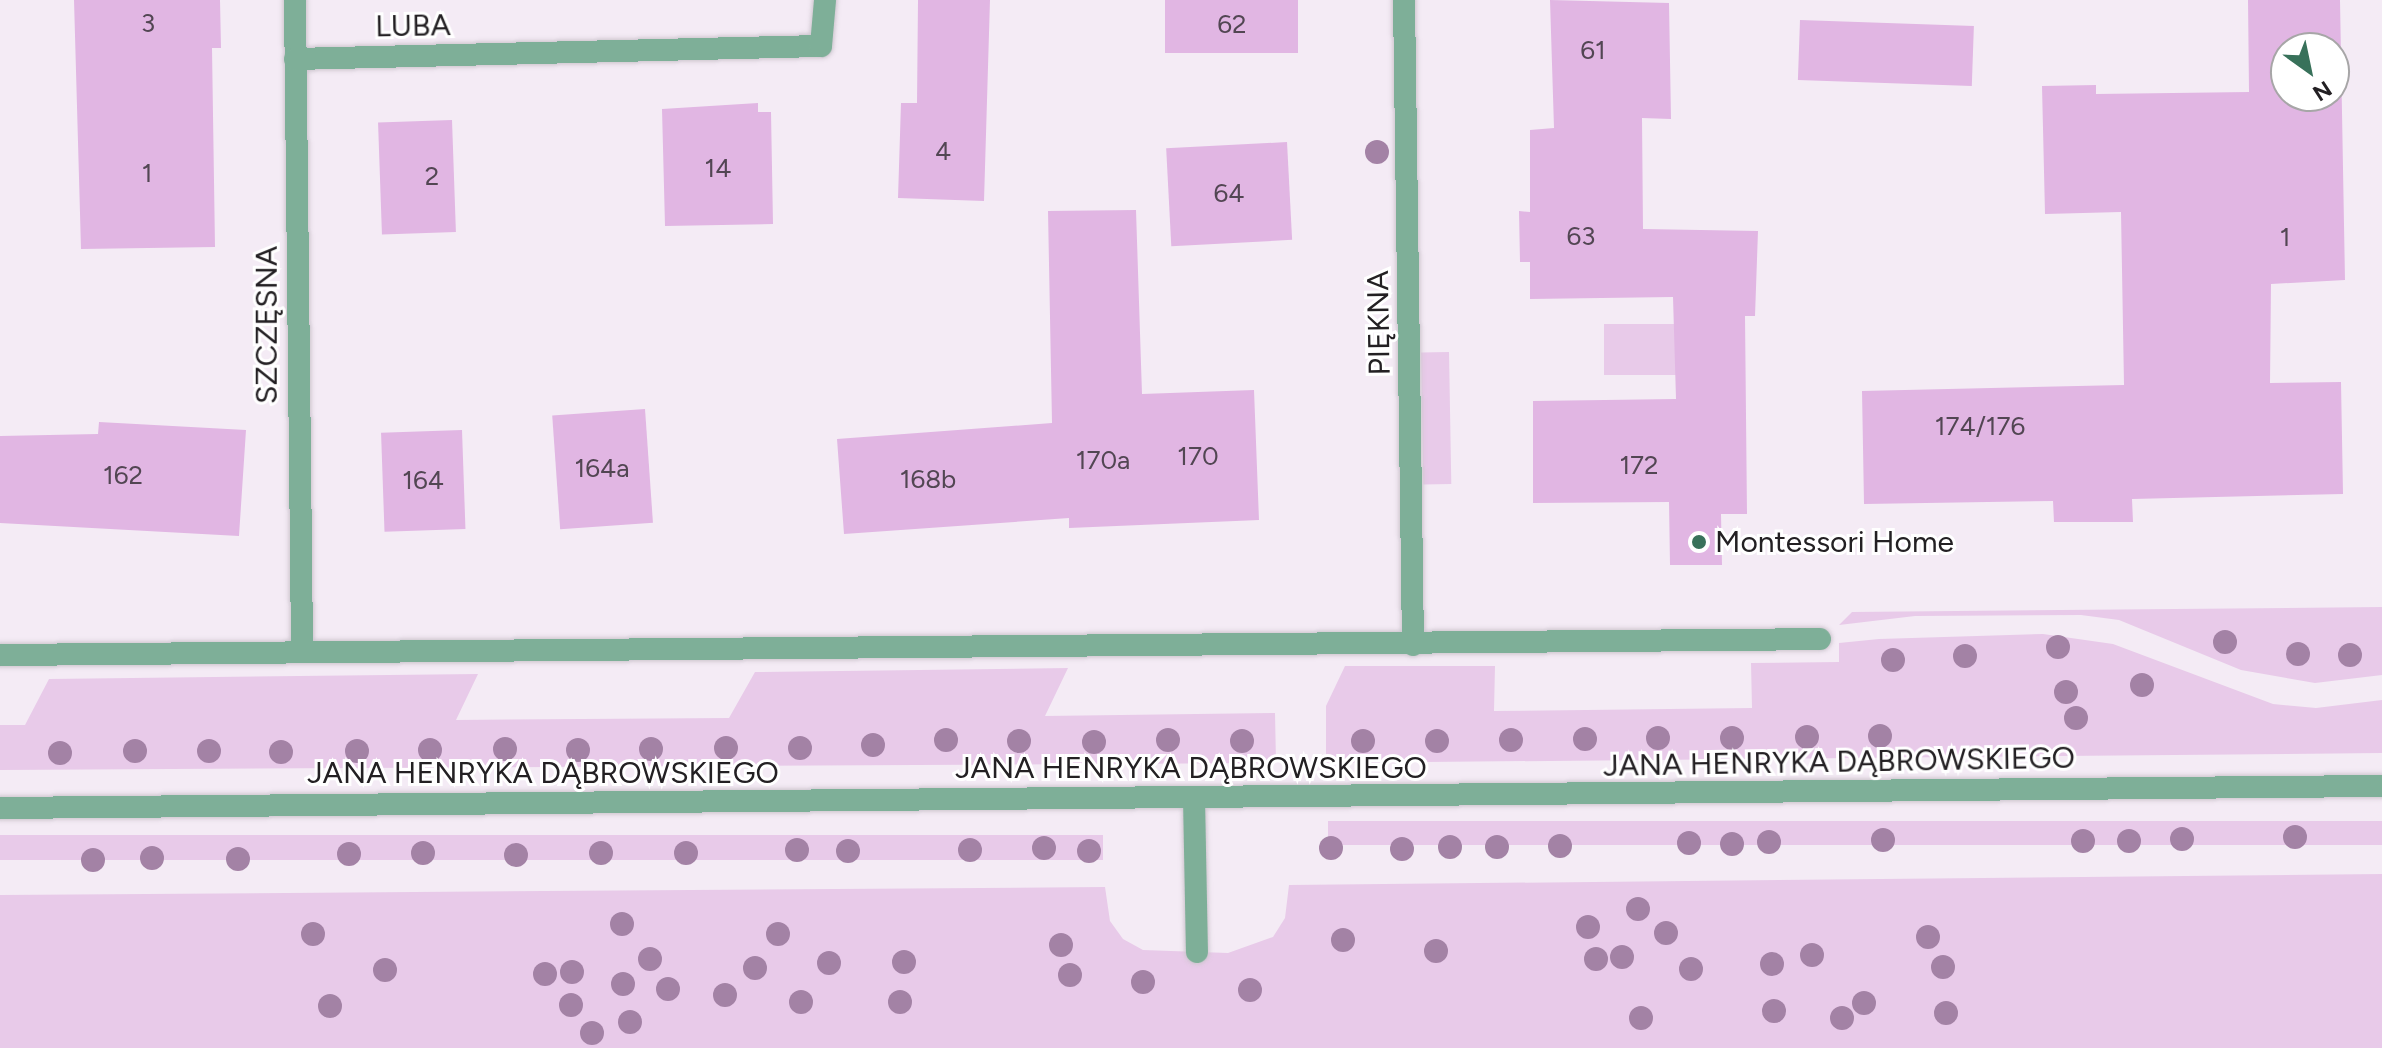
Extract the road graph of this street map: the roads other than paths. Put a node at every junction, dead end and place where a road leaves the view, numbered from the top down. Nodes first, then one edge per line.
1 (295, 0) edge
2 (825, 0) edge
3 (1404, 0) edge
4 (295, 59) junction
5 (1820, 639) dead end
6 (1413, 645) junction
7 (302, 650) junction
8 (0, 655) edge
9 (2382, 786) edge
10 (1194, 798) junction
11 (0, 808) edge
12 (1197, 952) dead end

1 - 4 street, SZCZĘSNA
2 - 4 street, LUBA
3 - 6 street, PIĘKNA
4 - 7 street, SZCZĘSNA
5 - 6 street
6 - 7 street
7 - 8 street
9 - 10 street, JANA HENRYKA DĄBROWSKIEGO
10 - 11 street, JANA HENRYKA DĄBROWSKIEGO
10 - 12 street

